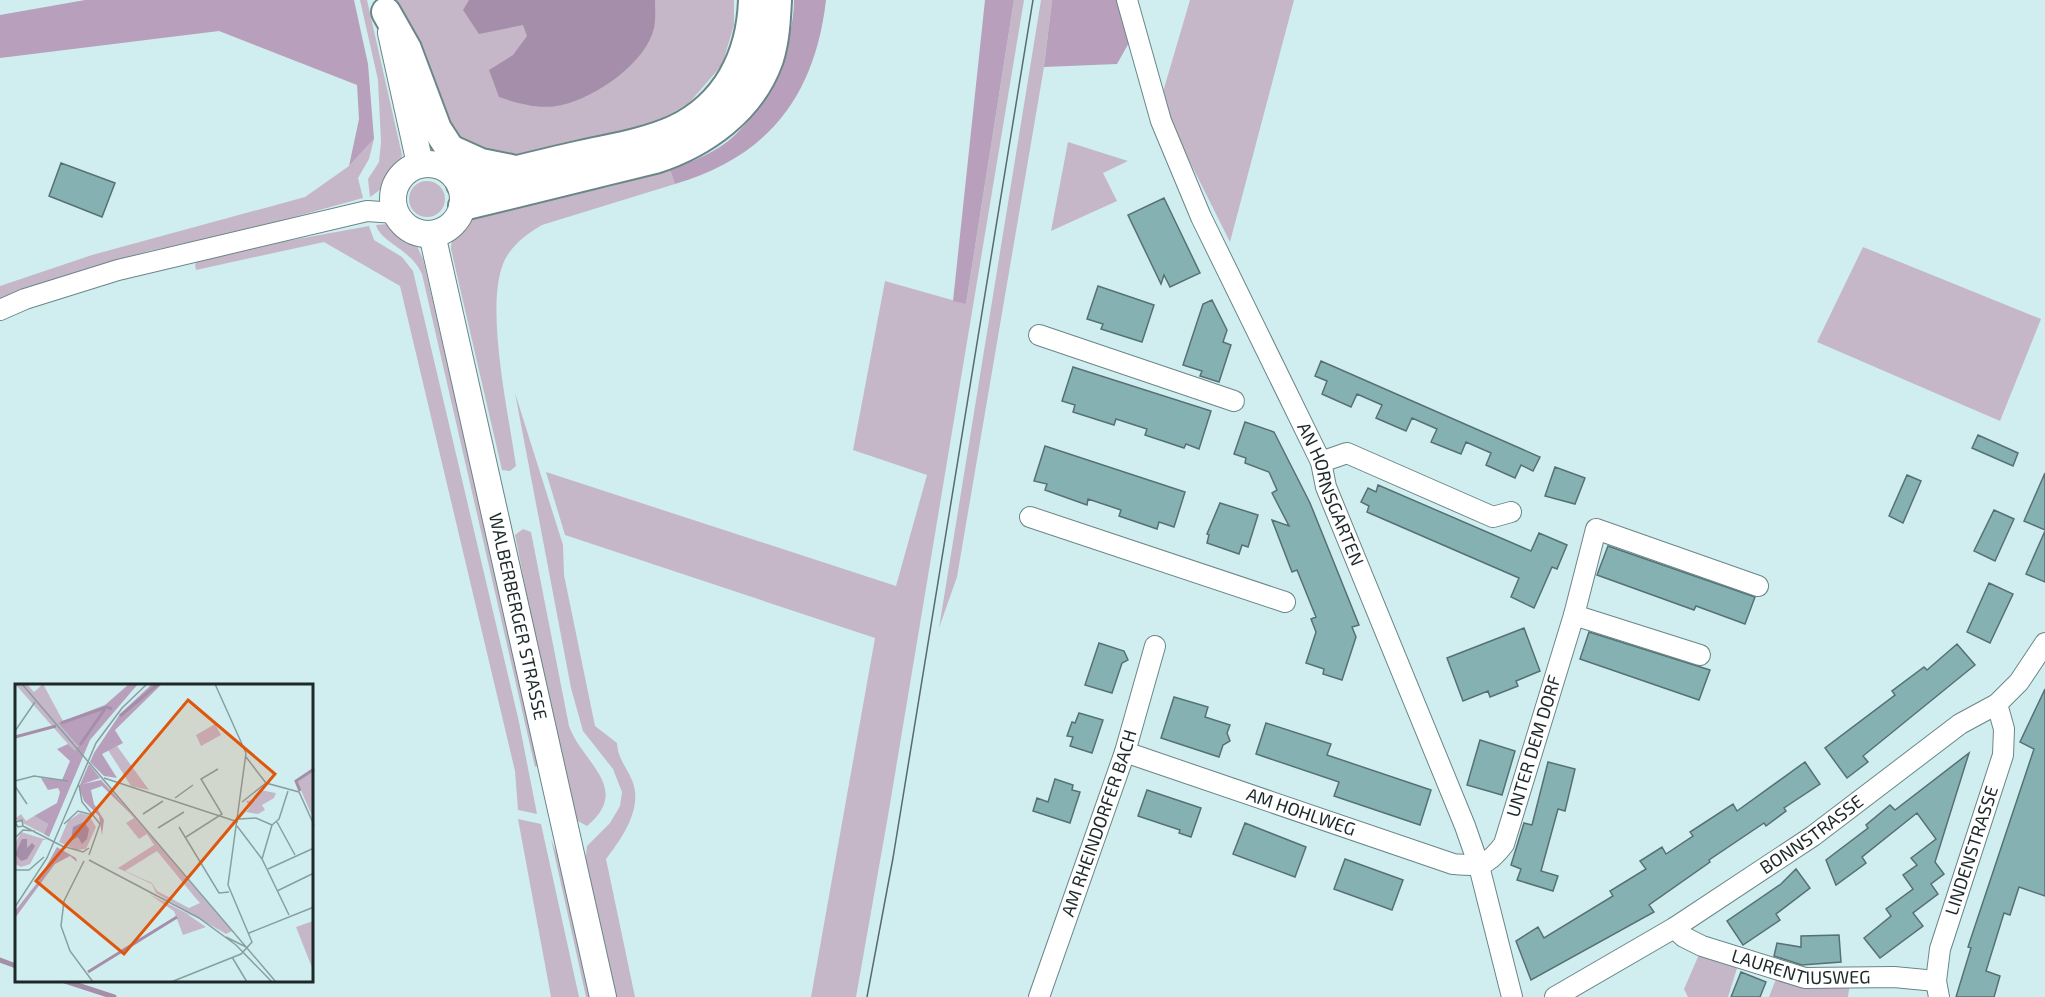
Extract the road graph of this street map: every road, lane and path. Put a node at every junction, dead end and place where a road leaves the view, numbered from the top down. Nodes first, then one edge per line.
1 (753, 0) edge
2 (777, 0) edge
3 (1127, 0) edge
4 (385, 6) edge
5 (420, 164) junction
6 (516, 170) junction
7 (462, 195) junction
8 (396, 213) junction
9 (432, 234) junction
10 (0, 310) edge
11 (1039, 335) dead end
12 (1234, 401) dead end
13 (1321, 462) junction
14 (1511, 512) dead end
15 (1030, 517) dead end
16 (1758, 586) dead end
17 (1285, 602) dead end
18 (1574, 615) junction
19 (2045, 643) edge
20 (1155, 646) dead end
21 (1700, 655) dead end
22 (1997, 704) junction
23 (1125, 752) junction
24 (1479, 866) junction
25 (1674, 928) junction
26 (1937, 989) edge
27 (603, 997) edge
28 (1039, 997) edge
29 (1512, 997) edge
30 (1554, 997) edge

1 - 6 highway
2 - 7 highway
3 - 13 street, AN HORNSGARTEN
4 - 5 main road
4 - 6 highway
5 - 7 main road
5 - 8 main road
6 - 7 highway
7 - 9 main road
8 - 9 main road
8 - 10 street
9 - 27 main road, WALBERBERGER STRASSE
11 - 12 street
13 - 14 street
13 - 24 street, AN HORNSGARTEN
15 - 17 street
16 - 18 street, UNTER DEM DORF
18 - 21 street
18 - 24 street, UNTER DEM DORF
19 - 22 street, BONNSTRASSE
20 - 23 street, AM RHEINDORFER BACH
22 - 25 street, BONNSTRASSE
22 - 26 street, LINDENSTRASSE
23 - 24 street, AM HOHLWEG
23 - 28 street, AM RHEINDORFER BACH
24 - 29 street, AN HORNSGARTEN
25 - 26 street, LAURENTIUSWEG
25 - 30 street, BONNSTRASSE

